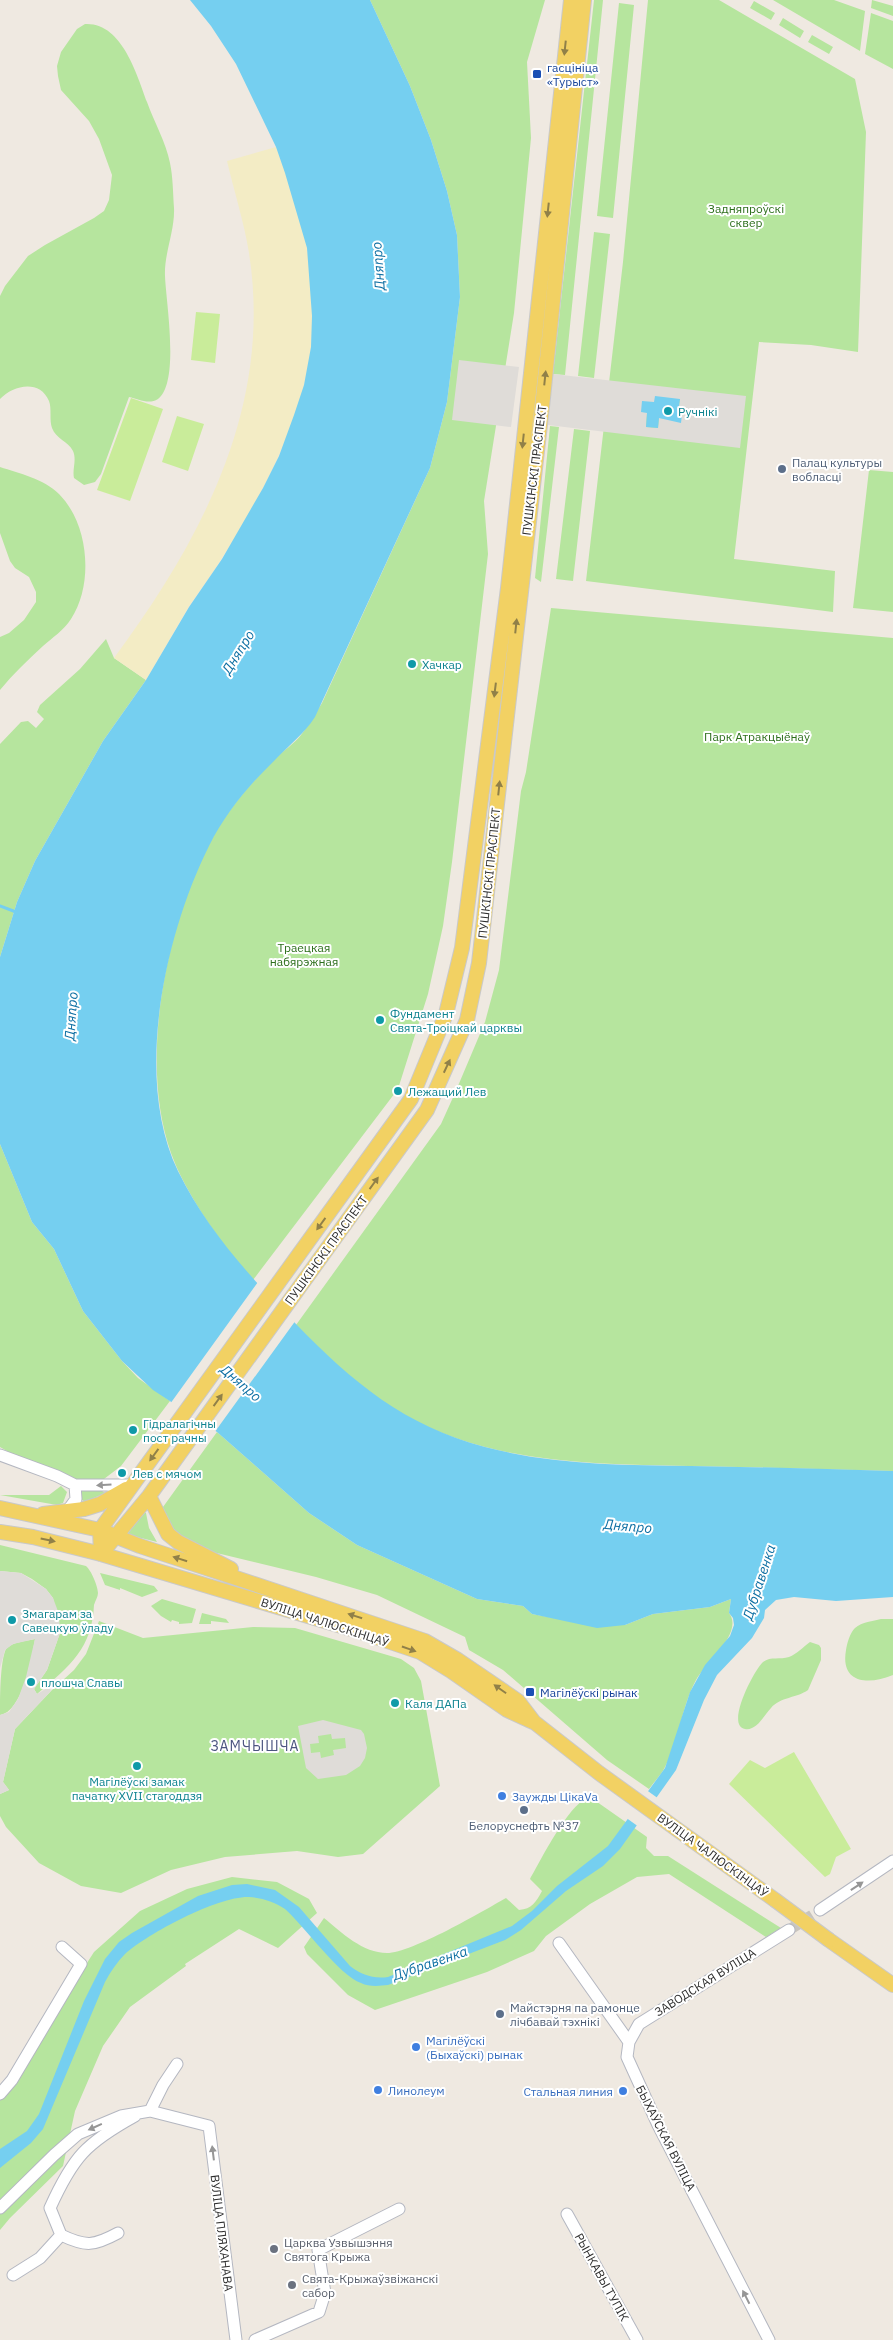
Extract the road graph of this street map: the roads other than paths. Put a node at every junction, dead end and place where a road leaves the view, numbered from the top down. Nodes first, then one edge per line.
1 (571, 0) edge
2 (584, 0) edge
3 (0, 1455) edge
4 (75, 1485) junction
5 (133, 1485) junction
6 (148, 1496) junction
7 (0, 1508) edge
8 (68, 1510) junction
9 (37, 1514) junction
10 (100, 1530) junction
11 (0, 1532) edge
12 (117, 1536) junction
13 (101, 1554) junction
14 (293, 1596) junction
15 (534, 1722) junction
16 (893, 1861) edge
17 (820, 1910) tunnel mouth
18 (789, 1930) tunnel mouth
19 (560, 1943) dead end
20 (62, 1947) dead end
21 (893, 1985) edge
22 (629, 2042) junction
23 (177, 2064) dead end
24 (0, 2094) edge
25 (147, 2111) junction
26 (0, 2208) edge
27 (399, 2209) dead end
28 (567, 2214) dead end
29 (118, 2233) dead end
30 (61, 2235) junction
31 (13, 2275) dead end
32 (236, 2340) edge
33 (255, 2340) edge
34 (637, 2340) edge
35 (768, 2340) edge

1 -> 5 main road, ПУШКІНСКІ ПРАСПЕКТ
6 -> 2 main road, ПУШКІНСКІ ПРАСПЕКТ
3 - 4 street
5 -> 4 street
4 - 8 street
5 - 8 main road, ПУШКІНСКІ ПРАСПЕКТ
5 - 10 main road, ПУШКІНСКІ ПРАСПЕКТ
6 - 12 main road, ПУШКІНСКІ ПРАСПЕКТ
6 - 14 main road
7 - 9 main road
8 - 9 main road, ПУШКІНСКІ ПРАСПЕКТ
9 - 10 main road, ВУЛІЦА ЧАЛЮСКІНЦАЎ
10 - 12 main road, ВУЛІЦА ЧАЛЮСКІНЦАЎ
10 - 13 main road
11 -> 13 main road, ВУЛІЦА ЧАЛЮСКІНЦАЎ
12 - 13 main road, ПУШКІНСКІ ПРАСПЕКТ
14 -> 12 main road, ВУЛІЦА ЧАЛЮСКІНЦАЎ
13 -> 15 main road, ВУЛІЦА ЧАЛЮСКІНЦАЎ
15 -> 14 main road, ВУЛІЦА ЧАЛЮСКІНЦАЎ
15 - 21 main road, ВУЛІЦА ЧАЛЮСКІНЦАЎ, bridge
17 -> 16 street
18 - 22 street, ЗАВОДСКАЯ ВУЛІЦА
19 - 22 street, БЫХАЎСКАЯ ВУЛІЦА
20 - 24 street
35 -> 22 street, БЫХАЎСКАЯ ВУЛІЦА
23 - 25 street
25 -> 26 street
25 - 30 street
32 -> 25 street, ВУЛІЦА ПЛЯХАНАВА
27 - 33 street
28 - 34 street, РЫНКАВЫ ТУПІК
29 - 30 street
30 - 31 street

